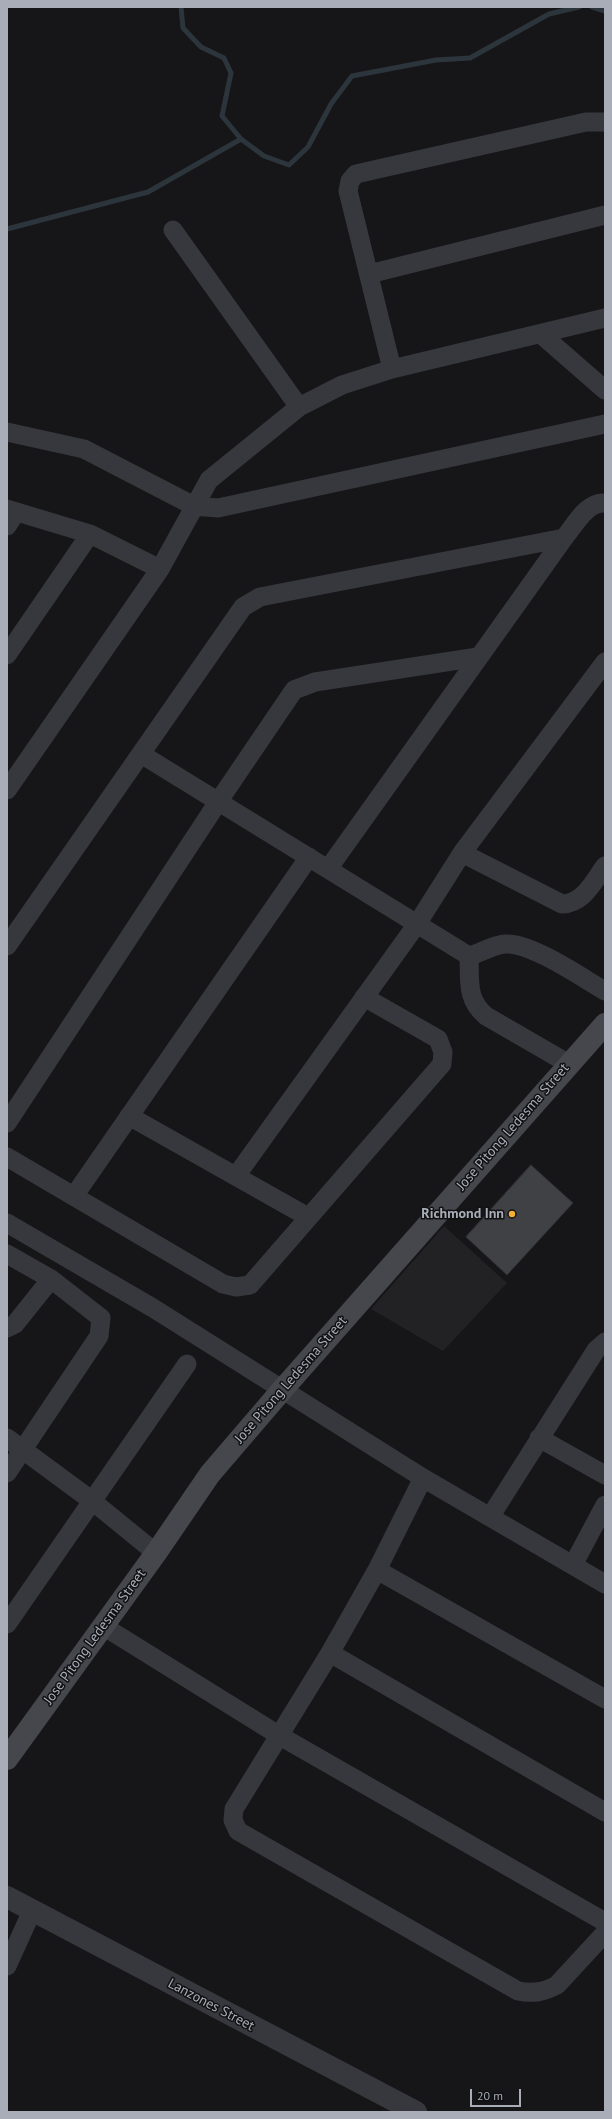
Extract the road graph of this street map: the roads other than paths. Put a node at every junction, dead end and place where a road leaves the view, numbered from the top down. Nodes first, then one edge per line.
1 (605, 122) edge
2 (605, 215) edge
3 (174, 230) dead end
4 (369, 274) junction
5 (605, 318) edge
6 (542, 334) junction
7 (392, 369) junction
8 (605, 390) edge
9 (299, 407) junction
10 (605, 424) edge
11 (7, 432) edge
12 (605, 503) edge
13 (194, 506) junction
14 (10, 516) edge
15 (90, 534) junction
16 (564, 538) junction
17 (160, 569) junction
18 (7, 655) edge
19 (478, 657) junction
20 (605, 662) edge
21 (141, 754) junction
22 (7, 790) edge
23 (218, 802) junction
24 (462, 853) junction
25 (309, 857) junction
26 (605, 866) edge
27 (328, 869) junction
28 (417, 924) junction
29 (7, 946) edge
30 (469, 956) junction
31 (605, 991) edge
32 (364, 997) junction
33 (604, 1028) edge
34 (569, 1064) junction
35 (129, 1116) junction
36 (7, 1123) edge
37 (7, 1157) edge
38 (236, 1176) junction
39 (74, 1196) junction
40 (308, 1216) junction
41 (7, 1223) edge
42 (7, 1254) edge
43 (51, 1279) junction
44 (7, 1328) edge
45 (605, 1342) edge
46 (187, 1364) dead end
47 (282, 1390) junction
48 (7, 1438) edge
49 (539, 1438) junction
50 (23, 1450) junction
51 (7, 1473) edge
52 (605, 1475) edge
53 (423, 1478) junction
54 (91, 1500) junction
55 (605, 1505) edge
56 (490, 1517) junction
57 (156, 1553) junction
58 (573, 1565) junction
59 (377, 1570) junction
60 (605, 1584) edge
61 (7, 1624) edge
62 (103, 1626) junction
63 (330, 1653) junction
64 (605, 1699) edge
65 (280, 1736) junction
66 (7, 1759) edge
67 (605, 1812) edge
68 (7, 1896) edge
69 (32, 1911) junction
70 (605, 1922) edge
71 (605, 1933) edge
72 (7, 1966) edge
73 (416, 2112) edge

1 - 4 street
2 - 4 street
3 - 9 street
4 - 7 street
5 - 6 street
6 - 7 street
6 - 8 street
7 - 9 street
9 - 13 street
10 - 13 street
11 - 13 street
12 - 16 street
13 - 17 street
14 - 15 street
15 - 17 street
15 - 18 street
16 - 19 street
16 - 21 street
17 - 22 street
19 - 23 street
19 - 27 street
20 - 24 street
21 - 23 street
21 - 29 street
23 - 25 street
23 - 36 street
24 - 26 street
24 - 28 street
25 - 27 street
25 - 35 street
27 - 28 street
28 - 30 street
28 - 32 street
30 - 31 street
30 - 34 street
32 - 38 street
32 - 40 street
33 - 34 main road, Jose Pitong Ledesma Street
34 - 47 main road, Jose Pitong Ledesma Street
35 - 38 street
35 - 39 street
37 - 39 street
38 - 40 street
39 - 40 street
41 - 47 street
42 - 43 street
43 - 44 street
43 - 50 street
45 - 49 street
46 - 54 street
47 - 53 street
47 - 57 main road, Jose Pitong Ledesma Street
48 - 50 street
49 - 52 street
49 - 56 street
50 - 51 street
50 - 54 street
53 - 56 street
53 - 59 street
54 - 57 street
54 - 61 street
55 - 58 street
56 - 58 street
57 - 62 main road, Jose Pitong Ledesma Street
58 - 60 street
59 - 63 street
59 - 64 street
62 - 65 street
62 - 66 main road, Jose Pitong Ledesma Street
63 - 65 street
63 - 67 street
65 - 70 street
65 - 71 street
68 - 69 street, Lanzones Street
69 - 72 street
69 - 73 street, Lanzones Street

